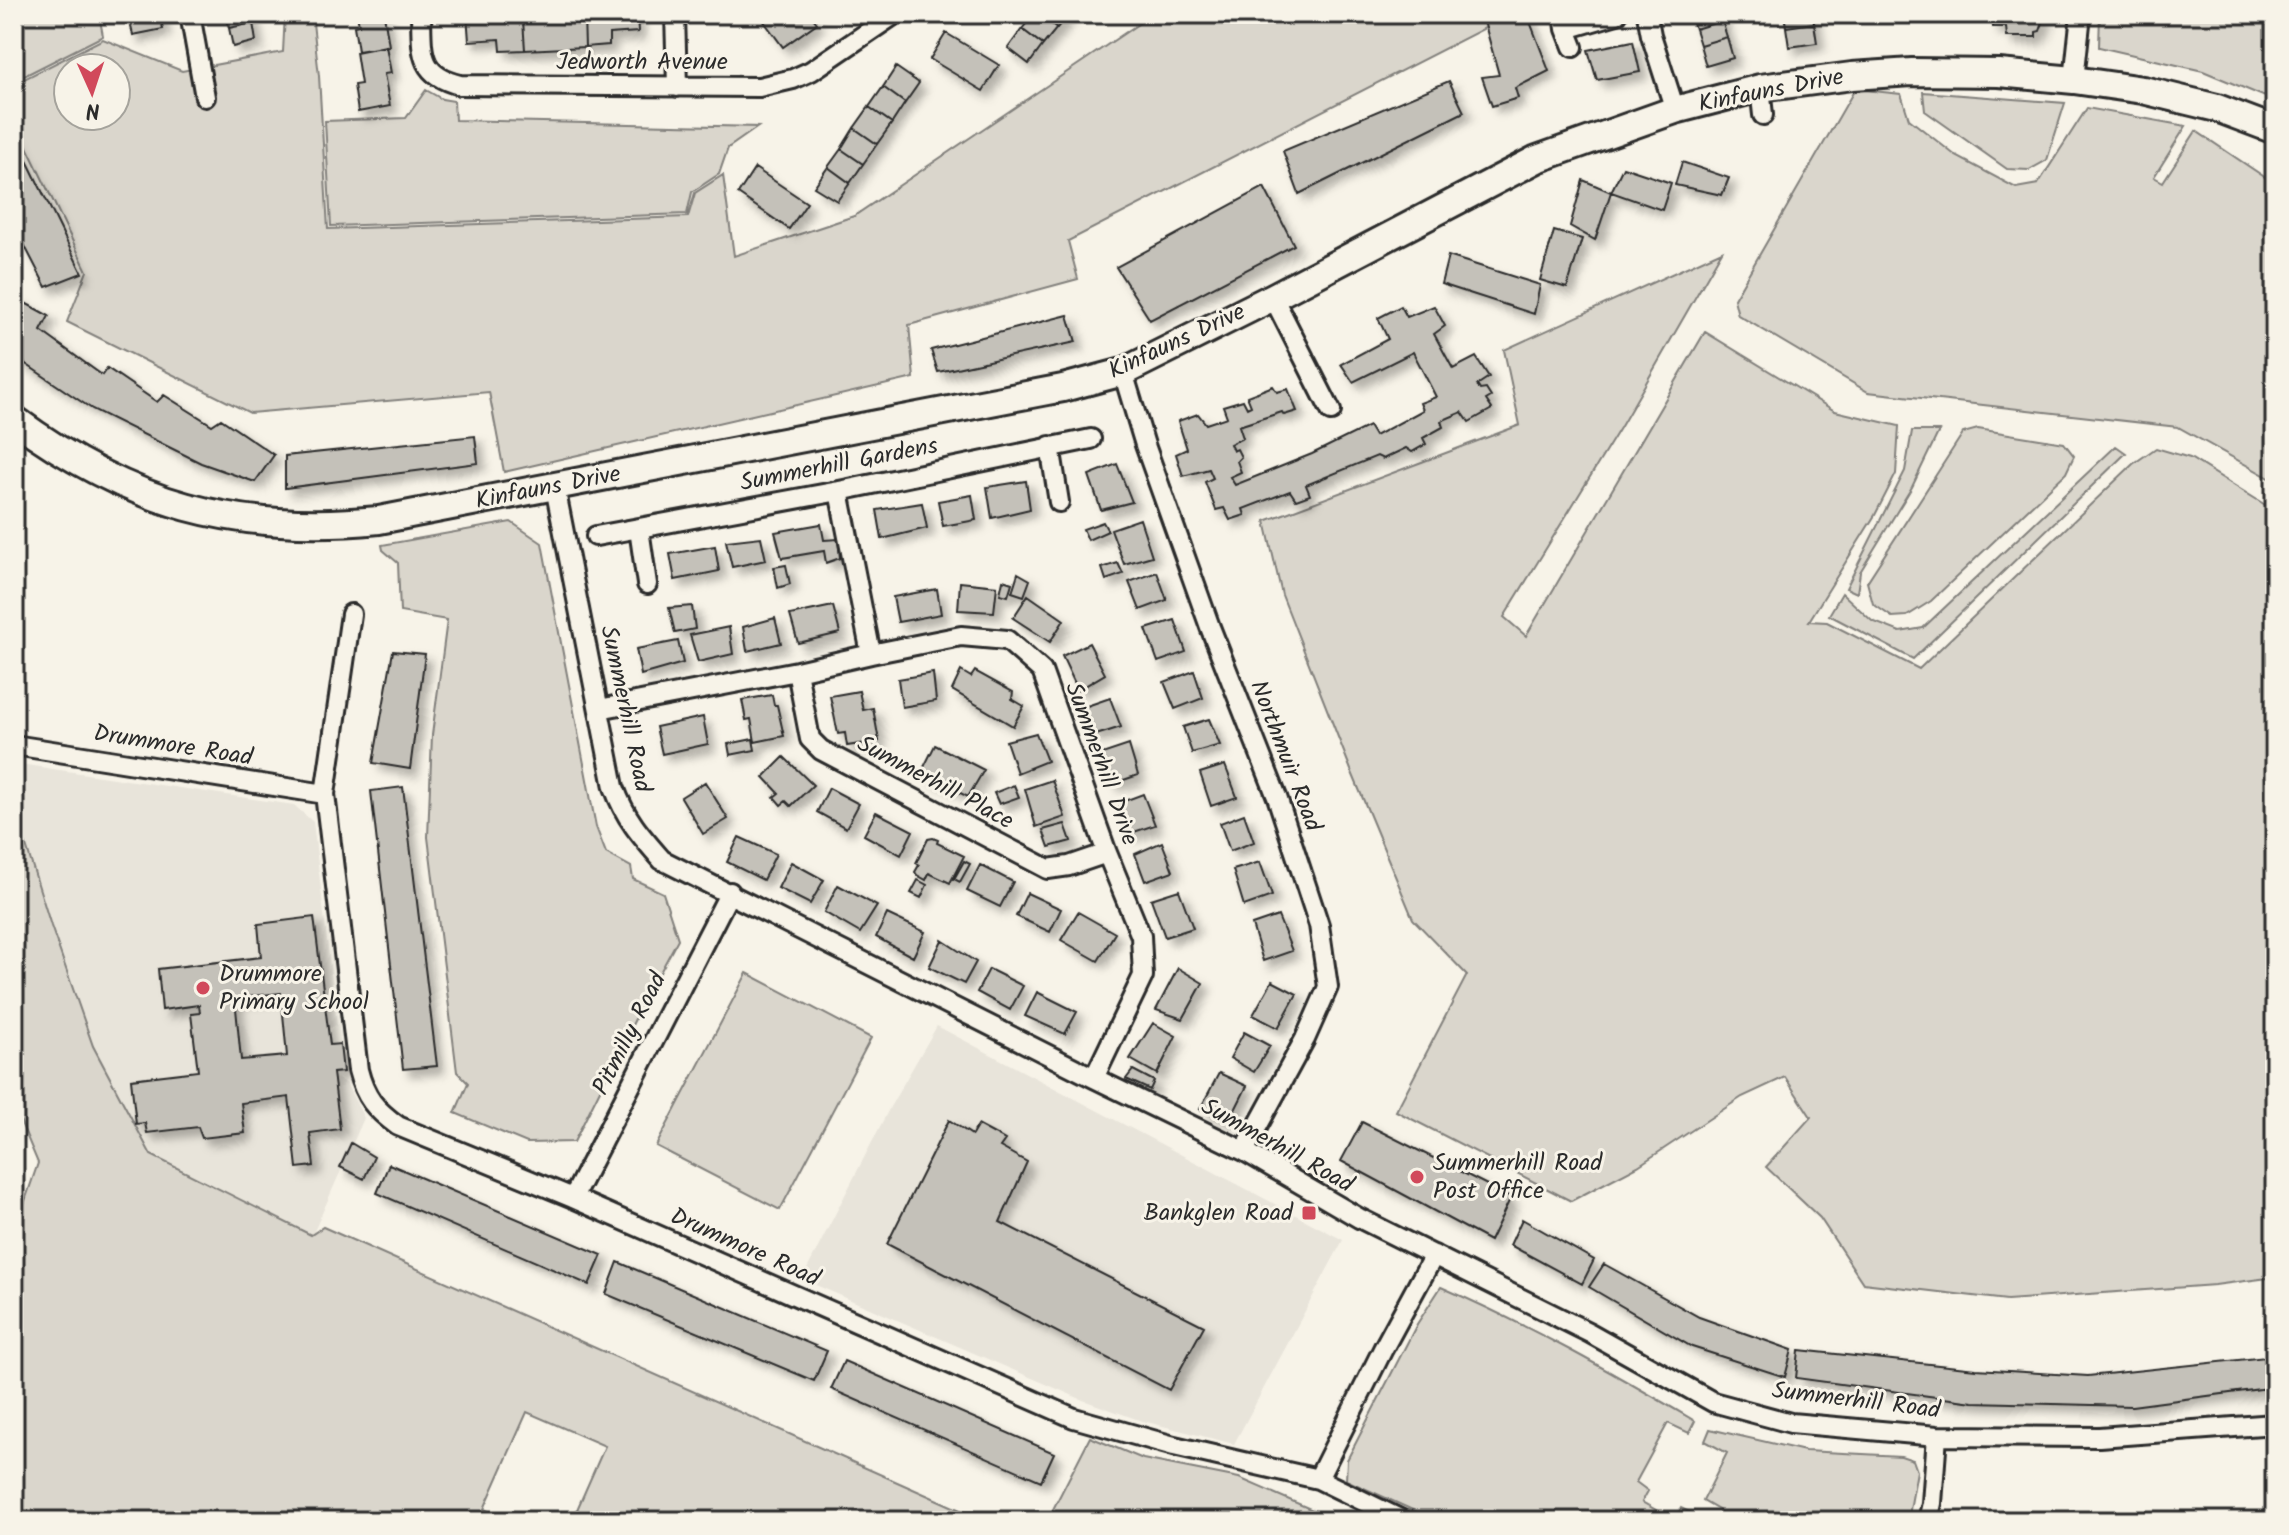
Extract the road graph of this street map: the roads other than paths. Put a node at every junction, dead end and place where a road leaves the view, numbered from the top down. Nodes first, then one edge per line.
1 (190, 14) edge
2 (421, 14) edge
3 (675, 14) edge
4 (895, 14) edge
5 (1617, 14) edge
6 (1647, 14) edge
7 (2081, 14) edge
8 (1565, 21) edge
9 (1573, 47) dead end
10 (2074, 80) junction
11 (677, 87) junction
12 (1760, 88) junction
13 (205, 97) dead end
14 (1675, 110) junction
15 (1763, 115) dead end
16 (2275, 130) edge
17 (1273, 297) junction
18 (1123, 372) junction
19 (1331, 411) dead end
20 (14, 419) edge
21 (1091, 439) dead end
22 (1050, 446) junction
23 (555, 487) junction
24 (839, 491) junction
25 (1059, 502) dead end
26 (639, 529) junction
27 (596, 536) dead end
28 (647, 584) dead end
29 (351, 614) dead end
30 (871, 654) junction
31 (797, 671) junction
32 (599, 709) junction
33 (14, 745) edge
34 (325, 794) junction
35 (1107, 853) junction
36 (730, 892) junction
37 (1094, 1078) junction
38 (1244, 1151) junction
39 (573, 1198) junction
40 (1434, 1255) junction
41 (2275, 1424) edge
42 (1937, 1436) junction
43 (1318, 1479) junction
44 (1404, 1521) edge
45 (1928, 1521) edge

1 - 13 street
2 - 11 street, Jedworth Avenue
3 - 11 street
4 - 11 street, Jedworth Avenue
5 - 8 street
6 - 14 street
7 - 10 street
8 - 9 street
10 - 12 street, Kinfauns Drive
10 - 16 street, Kinfauns Drive
12 - 14 street, Kinfauns Drive
12 - 15 street
14 - 17 street, Kinfauns Drive
17 - 18 street, Kinfauns Drive
17 - 19 street
18 - 23 street, Kinfauns Drive
18 - 38 street, Northmuir Road
20 - 23 street, Kinfauns Drive
21 - 22 street, Summerhill Gardens
22 - 24 street, Summerhill Gardens
22 - 25 street
23 - 32 street, Summerhill Road
24 - 26 street, Summerhill Gardens
24 - 30 street
26 - 27 street, Summerhill Gardens
26 - 28 street
29 - 34 street, Drummore Road
30 - 31 street, Summerhill Drive
30 - 35 street, Summerhill Drive
31 - 32 street, Summerhill Drive
31 - 35 street, Summerhill Place
32 - 36 street, Summerhill Road
33 - 34 street, Drummore Road
34 - 39 street, Drummore Road
35 - 37 street, Summerhill Drive
36 - 37 street, Summerhill Road
36 - 39 street, Pitmilly Road
37 - 38 street, Summerhill Road
38 - 40 street, Summerhill Road
39 - 43 street, Drummore Road
40 - 42 street, Summerhill Road
40 - 43 street
41 - 42 street, Summerhill Road
42 - 45 street
43 - 44 street, Drummore Road

